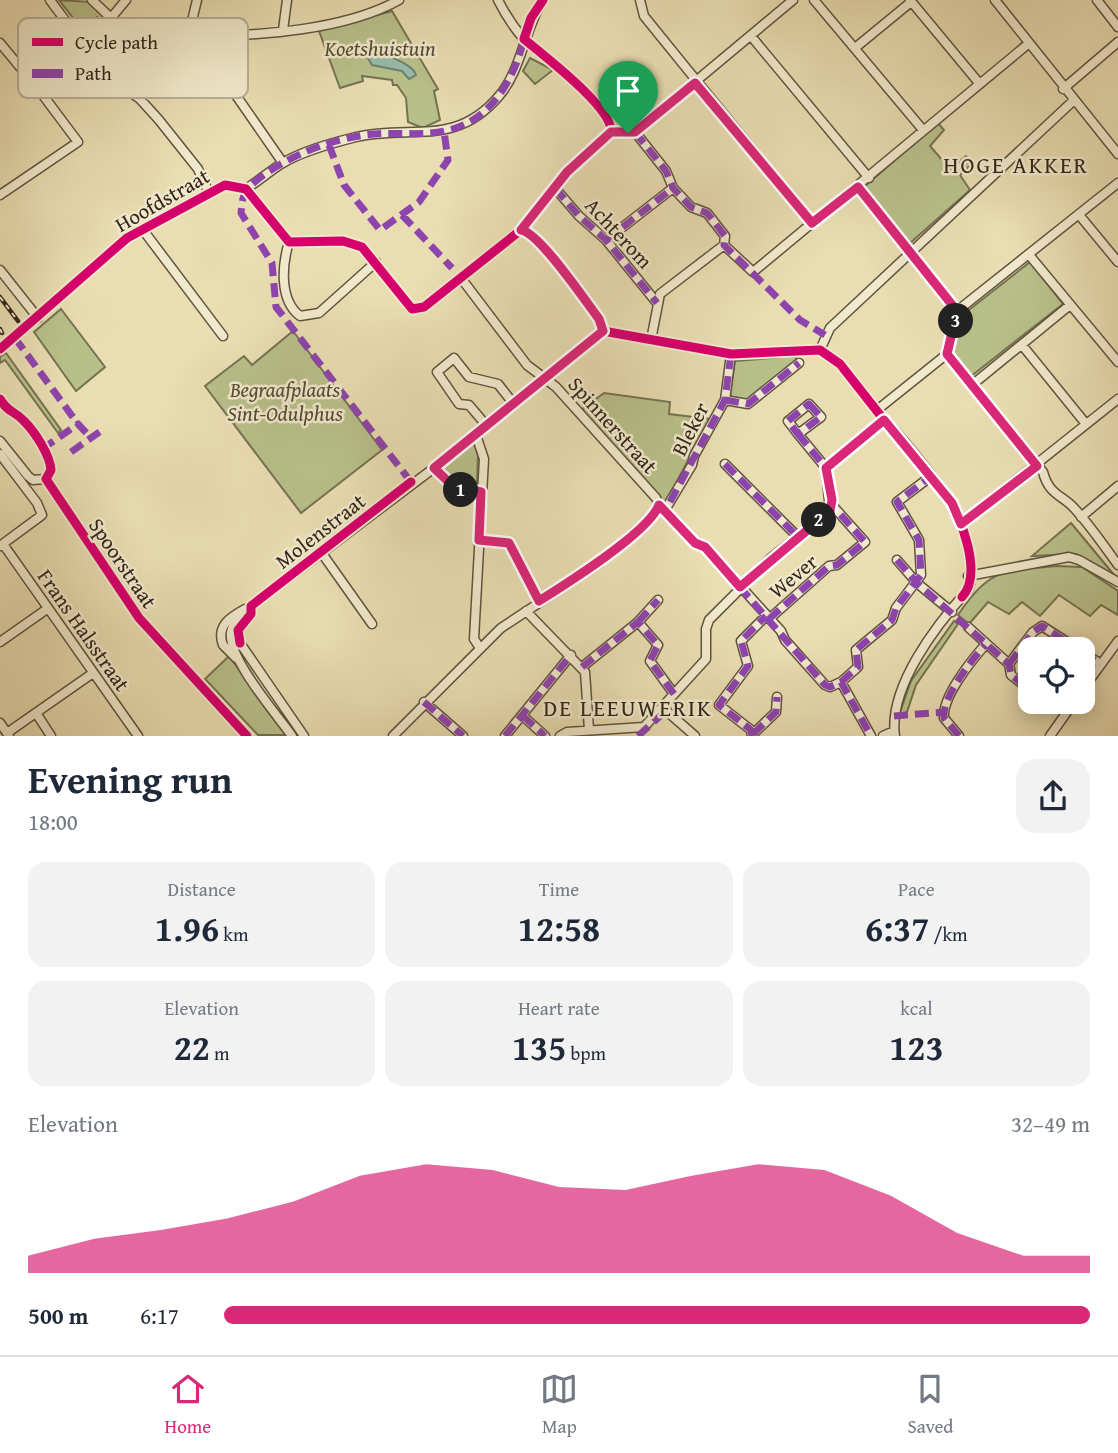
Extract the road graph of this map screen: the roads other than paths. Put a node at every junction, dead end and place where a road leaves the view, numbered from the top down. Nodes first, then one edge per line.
1 (50, 0) edge
2 (92, 0) edge
3 (126, 0) edge
4 (197, 0) edge
5 (288, 0) edge
6 (399, 0) edge
7 (498, 0) edge
8 (543, 0) edge
9 (640, 0) edge
10 (793, 0) edge
11 (814, 0) edge
12 (995, 0) edge
13 (1097, 0) edge
14 (911, 1) edge
15 (63, 18) edge
16 (111, 18) joint
17 (194, 18) edge
18 (1118, 27) edge
19 (284, 30) junction
20 (248, 33) edge
21 (751, 36) junction
22 (524, 39) junction
23 (1118, 42) edge
24 (0, 43) edge
25 (1028, 44) junction
26 (855, 48) junction
27 (18, 67) edge
28 (695, 83) junction
29 (979, 83) junction
30 (1063, 89) junction
31 (45, 98) edge
32 (238, 98) edge
33 (140, 99) edge
34 (1073, 101) junction
35 (923, 130) junction
36 (611, 132) junction
37 (635, 132) junction
38 (1118, 154) edge
39 (283, 163) junction
40 (869, 178) junction
41 (1118, 184) edge
42 (858, 187) junction
43 (555, 188) junction
44 (673, 188) junction
45 (246, 189) junction
46 (209, 193) junction
47 (0, 195) edge
48 (1080, 216) junction
49 (812, 223) junction
50 (142, 230) junction
51 (521, 230) junction
52 (606, 240) junction
53 (289, 242) junction
54 (724, 245) junction
55 (911, 253) junction
56 (1030, 256) junction
57 (376, 262) junction
58 (1118, 262) edge
59 (0, 270) edge
60 (461, 278) junction
61 (657, 303) junction
62 (1070, 305) junction
63 (957, 311) junction
64 (38, 318) junction
65 (603, 331) junction
66 (223, 336) dead end
67 (651, 340) junction
68 (1022, 345) junction
69 (0, 349) edge
70 (820, 350) junction
71 (731, 354) junction
72 (947, 354) junction
73 (1118, 362) edge
74 (799, 363) dead end
75 (546, 378) junction
76 (972, 385) junction
77 (0, 399) edge
78 (1118, 399) edge
79 (725, 400) junction
80 (513, 403) junction
81 (877, 410) junction
82 (884, 420) junction
83 (1086, 424) junction
84 (486, 425) junction
85 (798, 434) dead end
86 (476, 435) junction
87 (0, 441) edge
88 (0, 454) edge
89 (725, 464) dead end
90 (1037, 466) junction
91 (434, 468) junction
92 (826, 468) junction
93 (930, 477) junction
94 (46, 479) junction
95 (1118, 486) edge
96 (481, 492) junction
97 (832, 505) junction
98 (662, 508) junction
99 (1081, 517) junction
100 (961, 524) junction
101 (798, 537) junction
102 (479, 540) junction
103 (1, 545) edge
104 (321, 552) junction
105 (897, 559) dead end
106 (1118, 565) edge
107 (970, 576) junction
108 (917, 583) junction
109 (1118, 583) edge
110 (740, 587) junction
111 (658, 600) dead end
112 (539, 601) junction
113 (47, 609) junction
114 (526, 611) junction
115 (951, 612) junction
116 (768, 617) junction
117 (638, 622) junction
118 (372, 624) dead end
119 (968, 628) dead end
120 (1029, 637) edge
121 (1059, 637) edge
122 (1118, 641) edge
123 (0, 642) edge
124 (240, 643) dead end
125 (985, 645) junction
126 (480, 648) junction
127 (1018, 652) edge
128 (571, 655) junction
129 (1095, 660) edge
130 (1009, 664) junction
131 (1101, 664) junction
132 (582, 667) junction
133 (1095, 672) edge
134 (93, 673) junction
135 (1018, 681) edge
136 (841, 682) junction
137 (674, 694) junction
138 (777, 697) dead end
139 (424, 702) junction
140 (662, 707) junction
141 (36, 713) junction
142 (1066, 714) edge
143 (523, 716) junction
144 (0, 723) edge
145 (589, 730) junction
146 (895, 733) edge
147 (8, 734) edge
148 (752, 735) edge
149 (51, 736) edge
150 (138, 736) edge
151 (247, 736) edge
152 (292, 736) edge
153 (304, 736) edge
154 (393, 736) edge
155 (463, 736) edge
156 (505, 736) edge
157 (545, 736) edge
158 (560, 736) edge
159 (695, 736) edge
160 (872, 736) edge
161 (883, 736) edge
162 (959, 736) edge
163 (1050, 736) edge

1 - 15 street
2 - 16 street
3 - 16 street
4 - 17 street
5 - 19 street
6 - 19 street
7 - 22 street
8 - 22 street
9 - 28 street
10 - 21 street
11 - 26 street
12 - 25 street
13 - 18 street
14 - 26 street
14 - 29 street
19 - 20 street
21 - 28 street
21 - 40 street
22 - 36 street
22 - 39 street
23 - 30 street
24 - 27 street
25 - 29 street
25 - 30 street
26 - 35 street
28 - 37 street
28 - 49 street
29 - 35 street
30 - 34 street
31 - 47 street
32 - 39 street
33 - 46 street
34 - 38 street
34 - 55 street
35 - 40 street
36 - 37 street
36 - 43 street
37 - 44 street
39 - 45 street
40 - 42 street
41 - 48 street
42 - 49 street
42 - 55 street
43 - 51 street
43 - 52 street, Achterom
44 - 52 street
44 - 54 street
45 - 46 street, Hoofdstraat
45 - 53 street
46 - 50 street, Hoofdstraat
48 - 56 street
48 - 58 street
49 - 54 street
50 - 64 street, Hoofdstraat
50 - 66 street
51 - 60 street
51 - 65 street
52 - 61 street, Achterom
53 - 57 street
53 - 57 street
54 - 61 street
55 - 63 street
55 - 70 street
56 - 62 street
56 - 63 street
57 - 60 street
59 - 64 street
60 - 75 street, Spinnerstraat
61 - 67 street
62 - 68 street
62 - 73 street
63 - 72 street
64 - 69 street, Hoofdstraat
65 - 67 street
65 - 75 street, Molenstraat
67 - 71 street
68 - 76 street
68 - 83 street
70 - 71 street
70 - 81 street
71 - 79 street, Bleker
72 - 76 street
72 - 81 street
74 - 79 street, Bleker
75 - 80 street, Molenstraat
75 - 98 street, Spinnerstraat
76 - 90 street
77 - 94 street, Spoorstraat
78 - 83 street
79 - 98 street, Bleker
80 - 84 street, Molenstraat
80 - 84 street
81 - 82 street
82 - 92 street
82 - 93 street
83 - 90 street
84 - 86 street, Molenstraat
85 - 92 street
86 - 91 street, Molenstraat
86 - 96 street
87 - 94 street, Spoorstraat
88 - 103 street
89 - 101 street
90 - 99 street
90 - 100 street
91 - 96 street
91 - 104 street, Molenstraat
92 - 97 street
93 - 100 street
93 - 108 street
94 - 151 street, Spoorstraat
95 - 99 street
96 - 102 street
97 - 101 street
97 - 116 street, Wever
98 - 110 street, Spinnerstraat
98 - 112 street, Bleker
99 - 106 street
100 - 107 street
101 - 110 street
102 - 112 street
102 - 126 street
103 - 113 street, Frans Halsstraat
104 - 118 street
104 - 152 street, Molenstraat
105 - 108 street
107 - 109 street
107 - 115 street
108 - 115 street
108 - 136 street
110 - 116 street, Spinnerstraat
110 - 137 street
111 - 117 street
112 - 114 street, Bleker
113 - 123 street
113 - 134 street, Frans Halsstraat
114 - 126 street, Bleker
114 - 128 street
115 - 146 street
116 - 136 street, Spinnerstraat
116 - 148 street
117 - 132 street
117 - 137 street
119 - 125 street
120 - 121 street
122 - 131 street
124 - 153 street
125 - 130 street
125 - 162 street
126 - 139 street, Bleker
127 - 130 street
128 - 132 street
128 - 143 street
129 - 131 street
130 - 135 street
131 - 133 street
132 - 145 street
134 - 141 street
134 - 150 street, Frans Halsstraat
136 - 160 street
137 - 140 street
138 - 148 street
139 - 154 street, Bleker
139 - 155 street
140 - 145 street
140 - 159 street
141 - 147 street
141 - 149 street
142 - 163 street
143 - 156 street
143 - 157 street
144 - 147 street
145 - 158 street
146 - 161 street

